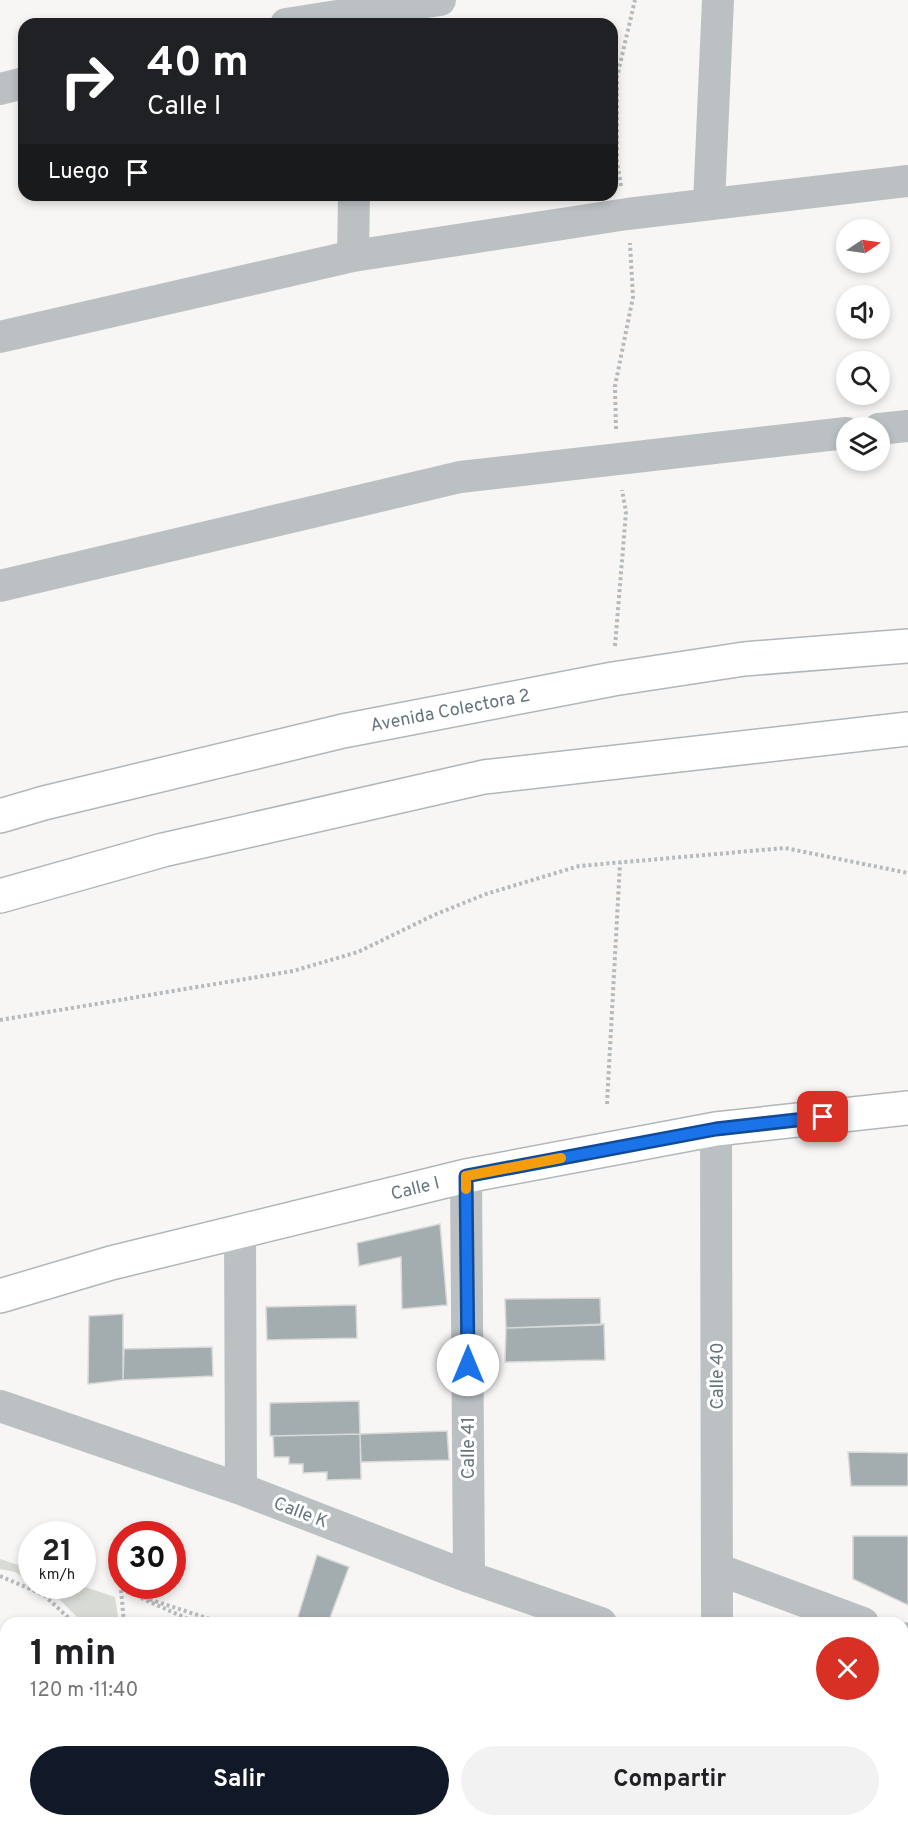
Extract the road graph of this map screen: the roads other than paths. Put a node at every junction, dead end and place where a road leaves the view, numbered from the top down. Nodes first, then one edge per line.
1 (440, 0) edge
2 (718, 0) edge
3 (357, 12) edge
4 (322, 18) edge
5 (18, 86) edge
6 (0, 90) edge
7 (908, 181) edge
8 (354, 201) edge
9 (709, 203) junction
10 (353, 256) junction
11 (0, 337) edge
12 (908, 426) edge
13 (890, 428) edge
14 (836, 434) edge
15 (0, 586) edge
16 (908, 646) edge
17 (908, 729) edge
18 (0, 816) edge
19 (0, 896) edge
20 (908, 1108) edge
21 (716, 1129) junction
22 (466, 1176) junction
23 (240, 1230) junction
24 (0, 1296) edge
25 (0, 1406) edge
26 (241, 1489) junction
27 (717, 1569) junction
28 (470, 1577) junction
29 (584, 1617) edge
30 (717, 1617) edge
31 (847, 1617) edge

1 - 3 street
2 - 9 street
3 - 4 street
5 - 6 street
7 - 9 street
8 - 10 street
9 - 10 street
10 - 11 street
12 - 13 street
14 - 15 street
16 - 18 street, Avenida Colectora 2
17 - 19 street
20 - 21 street, Calle I
21 - 22 street, Calle I
21 - 27 street, Calle 40
22 - 23 street, Calle I
22 - 28 street, Calle 41
23 - 24 street, Calle I
23 - 26 street
25 - 26 street, Calle K
26 - 28 street, Calle K
27 - 30 street, Calle 40
27 - 31 street
28 - 29 street, Calle K

